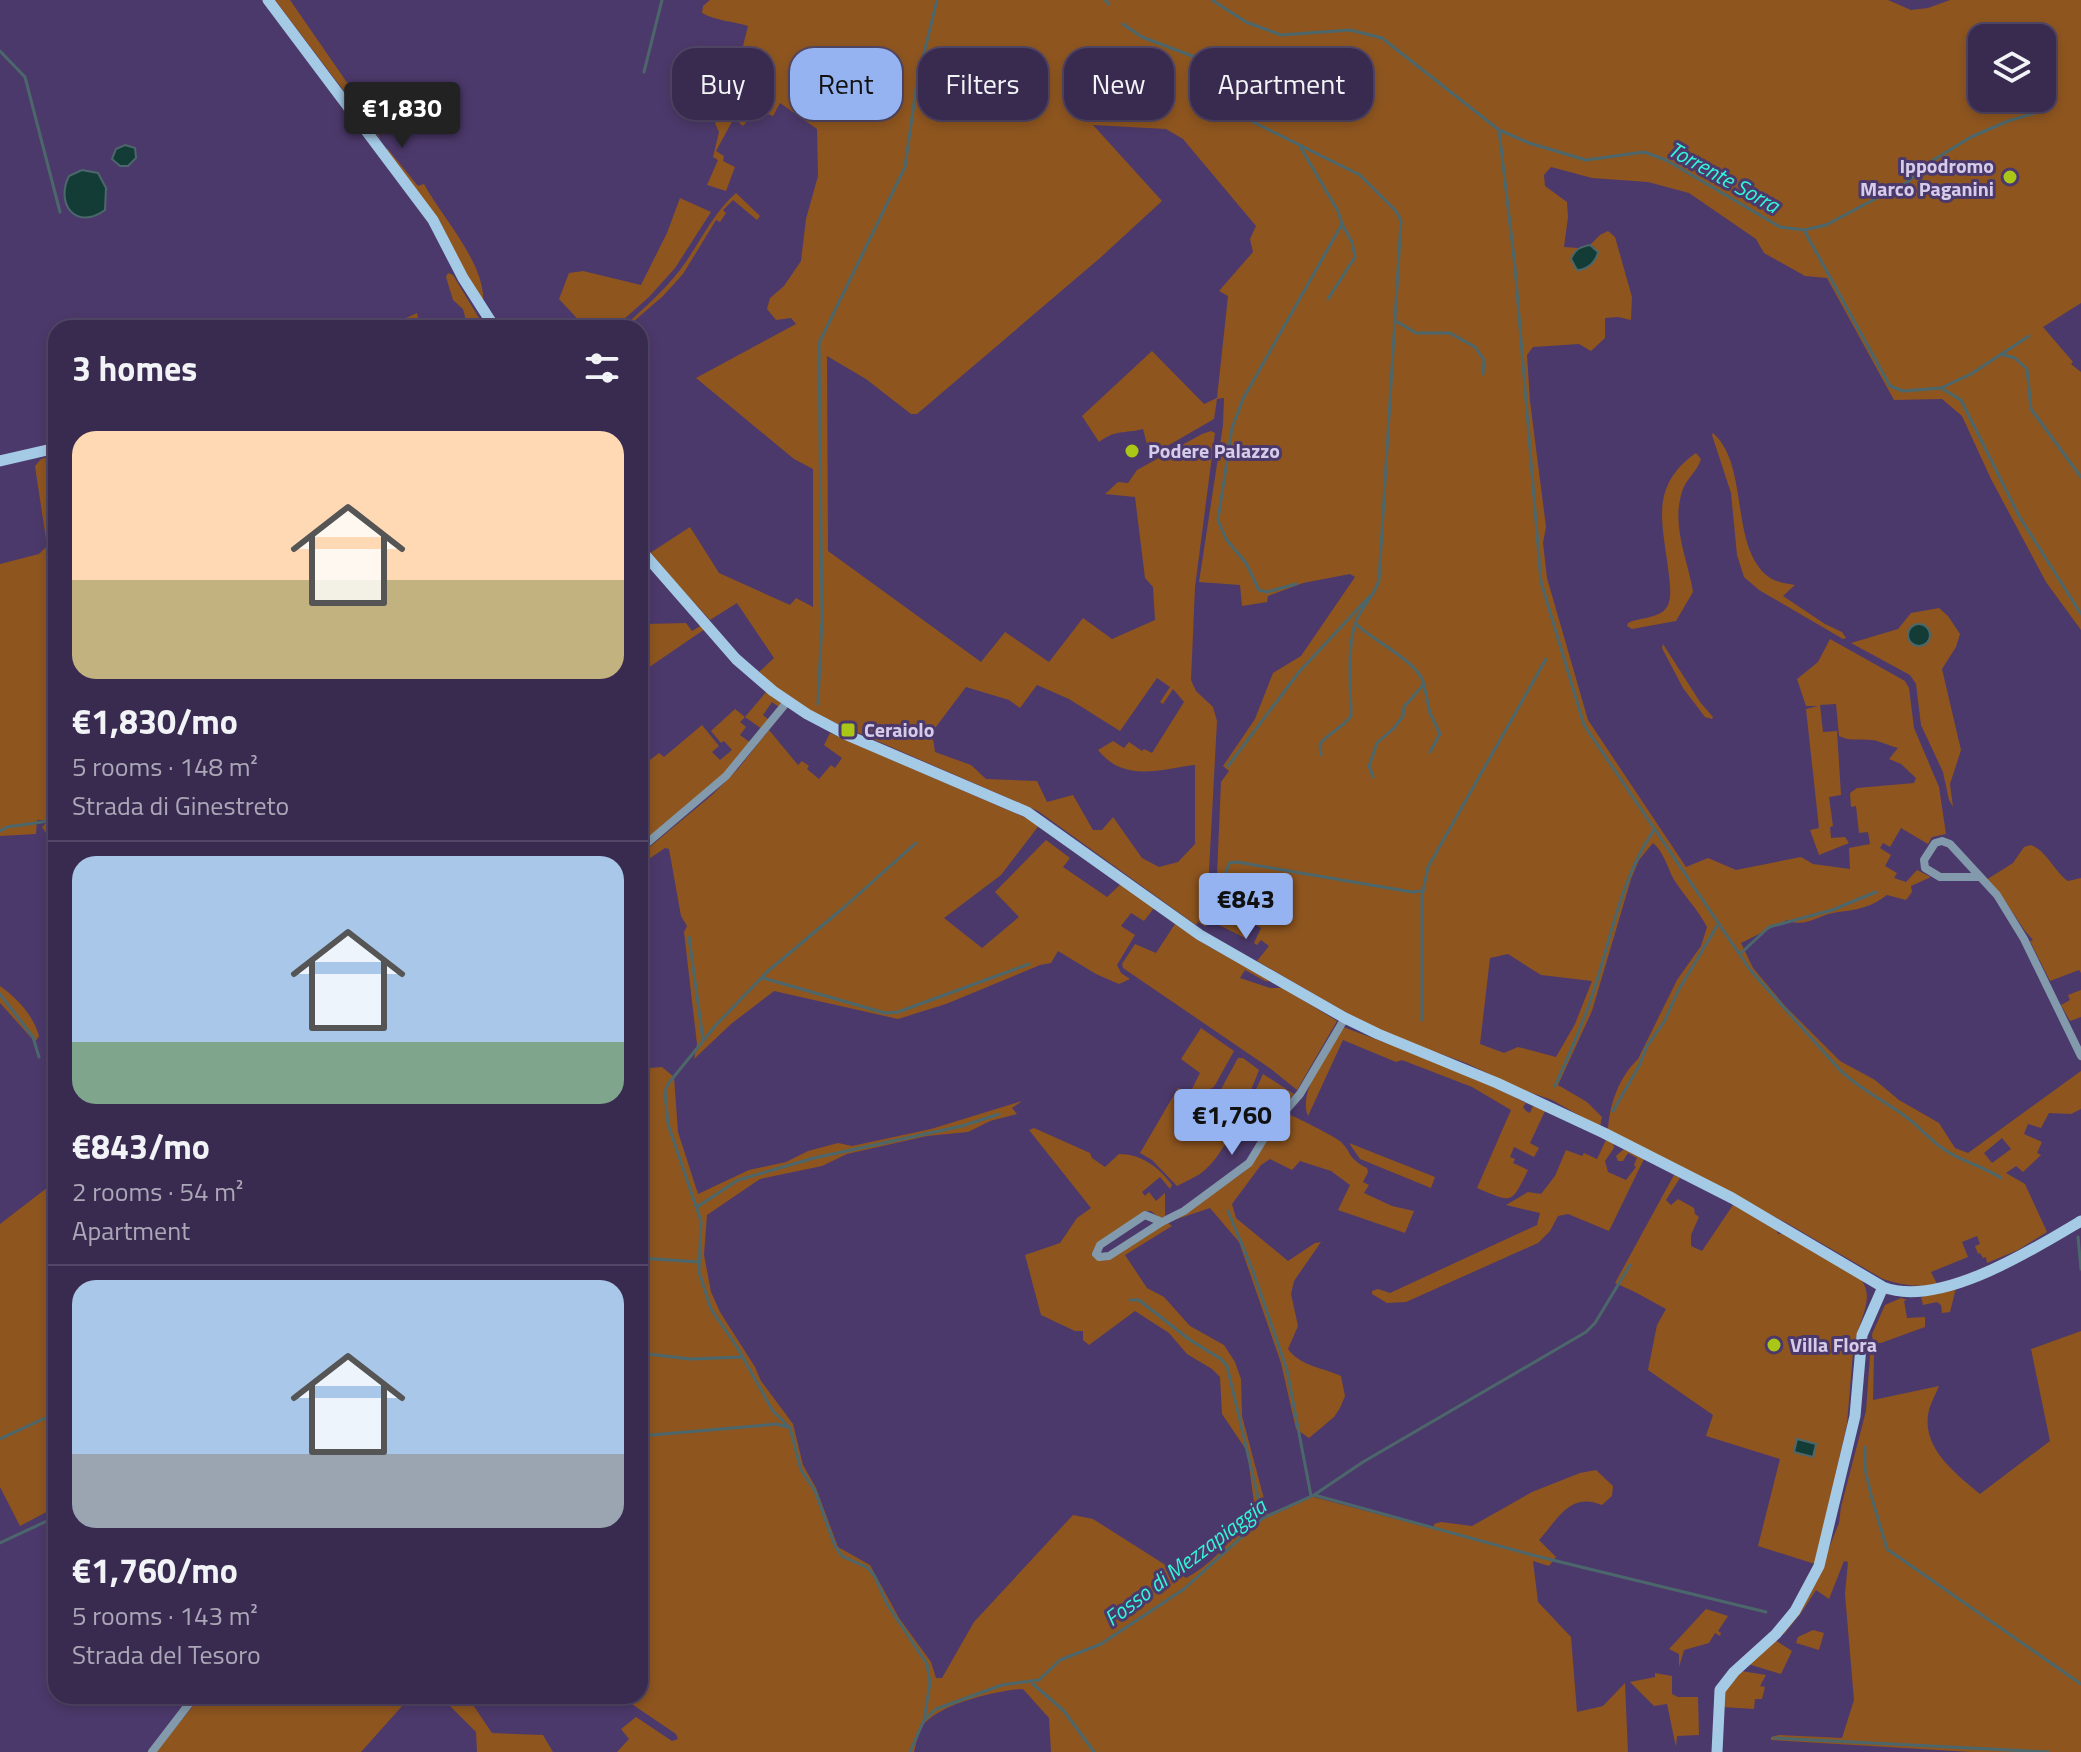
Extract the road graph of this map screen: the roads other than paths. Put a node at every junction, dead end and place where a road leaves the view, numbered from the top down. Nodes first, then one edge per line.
1 (268, 0) edge
2 (490, 320) edge
3 (48, 450) edge
4 (0, 461) edge
5 (648, 558) edge
6 (787, 702) junction
7 (648, 842) edge
8 (1979, 877) junction
9 (1345, 1018) junction
10 (2081, 1056) edge
11 (2081, 1221) edge
12 (1162, 1222) junction
13 (1883, 1287) junction
14 (189, 1704) edge
15 (152, 1752) edge
16 (1717, 1752) edge

1 - 2 main road
3 - 4 main road
5 - 6 main road
6 - 7 street
6 - 9 main road
8 - 8 street
8 - 10 street
9 - 12 street
9 - 13 main road
11 - 13 main road
12 - 12 street
13 - 16 main road
14 - 15 street

